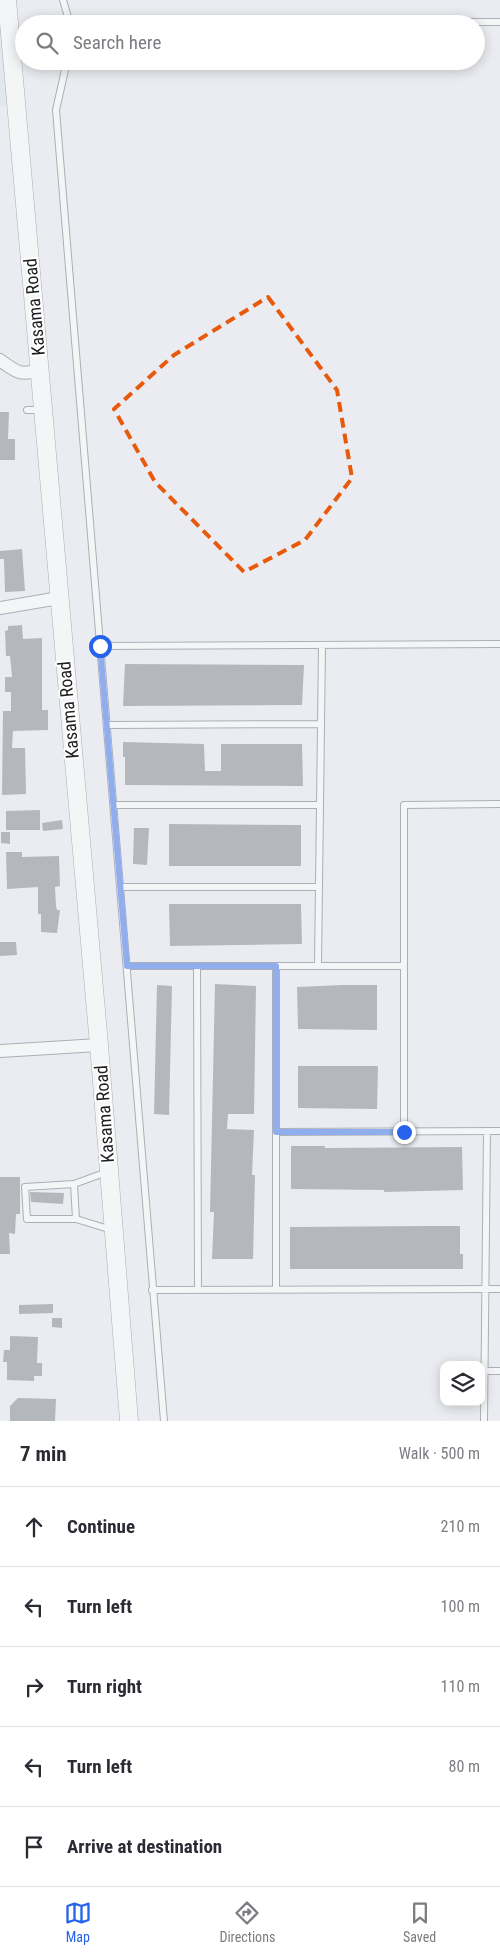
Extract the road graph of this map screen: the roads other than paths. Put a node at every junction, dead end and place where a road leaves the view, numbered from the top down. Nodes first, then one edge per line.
1 (7, 0) edge
2 (63, 0) edge
3 (68, 15) edge
4 (485, 22) edge
5 (500, 22) edge
6 (65, 70) edge
7 (0, 360) edge
8 (39, 370) junction
9 (59, 598) junction
10 (0, 608) edge
11 (500, 644) edge
12 (322, 645) junction
13 (100, 646) junction
14 (321, 724) junction
15 (107, 725) junction
16 (500, 804) edge
17 (114, 805) junction
18 (320, 805) junction
19 (121, 887) junction
20 (319, 887) junction
21 (127, 966) junction
22 (198, 966) junction
23 (276, 966) junction
24 (318, 966) junction
25 (404, 966) junction
26 (99, 1045) junction
27 (0, 1051) edge
28 (487, 1131) junction
29 (500, 1131) edge
30 (276, 1132) junction
31 (404, 1132) junction
32 (108, 1172) junction
33 (74, 1184) junction
34 (76, 1219) junction
35 (113, 1231) junction
36 (276, 1289) junction
37 (485, 1289) junction
38 (500, 1289) edge
39 (152, 1290) junction
40 (198, 1290) junction
41 (484, 1361) edge
42 (485, 1371) edge
43 (500, 1371) edge
44 (484, 1406) edge
45 (129, 1421) edge
46 (164, 1421) edge
47 (484, 1421) edge

1 - 8 street, Kasama Road
2 - 3 lane
4 - 5 lane
6 - 13 lane
7 - 8 street
8 - 9 street, Kasama Road
9 - 10 street
9 - 26 street, Kasama Road
11 - 12 lane
12 - 13 lane
12 - 14 lane
13 - 15 lane
14 - 15 lane
14 - 18 lane
15 - 17 lane
16 - 25 lane
17 - 18 lane
17 - 19 lane
18 - 20 lane
19 - 20 lane
19 - 21 lane
20 - 24 lane
21 - 22 lane
21 - 39 lane
22 - 23 lane
22 - 40 lane
23 - 24 lane
23 - 30 lane
24 - 25 lane
25 - 31 lane
26 - 27 street
26 - 32 street, Kasama Road
28 - 29 lane
28 - 31 lane
28 - 37 lane
30 - 31 lane
30 - 36 lane
32 - 33 lane
32 - 35 street, Kasama Road
33 - 34 lane
33 - 34 lane
34 - 35 lane
35 - 45 street, Kasama Road
36 - 37 lane
36 - 40 lane
37 - 38 lane
37 - 41 lane
39 - 40 lane
39 - 46 lane
42 - 43 lane
44 - 47 lane

